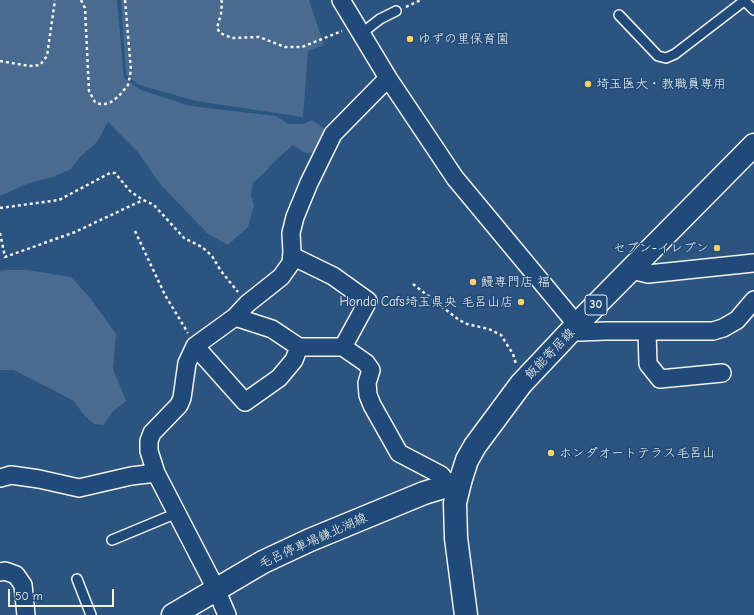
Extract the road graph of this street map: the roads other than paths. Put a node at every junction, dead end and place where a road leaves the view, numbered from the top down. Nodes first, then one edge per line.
1 (341, 0) edge
2 (744, 0) edge
3 (754, 10) edge
4 (396, 11) road end
5 (619, 15) dead end
6 (359, 29) junction
7 (388, 78) junction
8 (754, 145) edge
9 (292, 256) junction
10 (754, 263) edge
11 (631, 270) junction
12 (754, 300) edge
13 (235, 317) junction
14 (575, 328) junction
15 (647, 332) junction
16 (195, 346) junction
17 (299, 347) junction
18 (342, 347) junction
19 (722, 373) dead end
20 (156, 473) junction
21 (0, 478) edge
22 (454, 484) junction
23 (177, 513) junction
24 (112, 540) dead end
25 (0, 572) edge
26 (77, 579) dead end
27 (216, 589) junction
28 (26, 615) edge
29 (91, 615) edge
30 (173, 615) edge
31 (227, 615) edge
32 (466, 615) edge

1 - 6 street
2 - 3 lane
2 - 5 lane
4 - 6 lane
6 - 7 street
7 - 9 street
7 - 14 street
8 - 11 main road, 飯能寄居線 / 30
9 - 13 street
9 - 18 street
10 - 11 street
11 - 14 main road, 飯能寄居線 / 30
12 - 15 street
13 - 16 street
13 - 17 street
14 - 15 street
14 - 22 main road, 飯能寄居線 / 30
15 - 19 street
16 - 17 street
16 - 20 street
17 - 18 street
18 - 22 street
20 - 21 street
20 - 23 street
22 - 27 main road, 毛呂停車場鎌北湖線
22 - 32 main road, 飯能寄居線 / 30
23 - 24 lane
23 - 27 street
25 - 28 street
26 - 29 lane
27 - 30 main road, 毛呂停車場鎌北湖線
27 - 31 street

